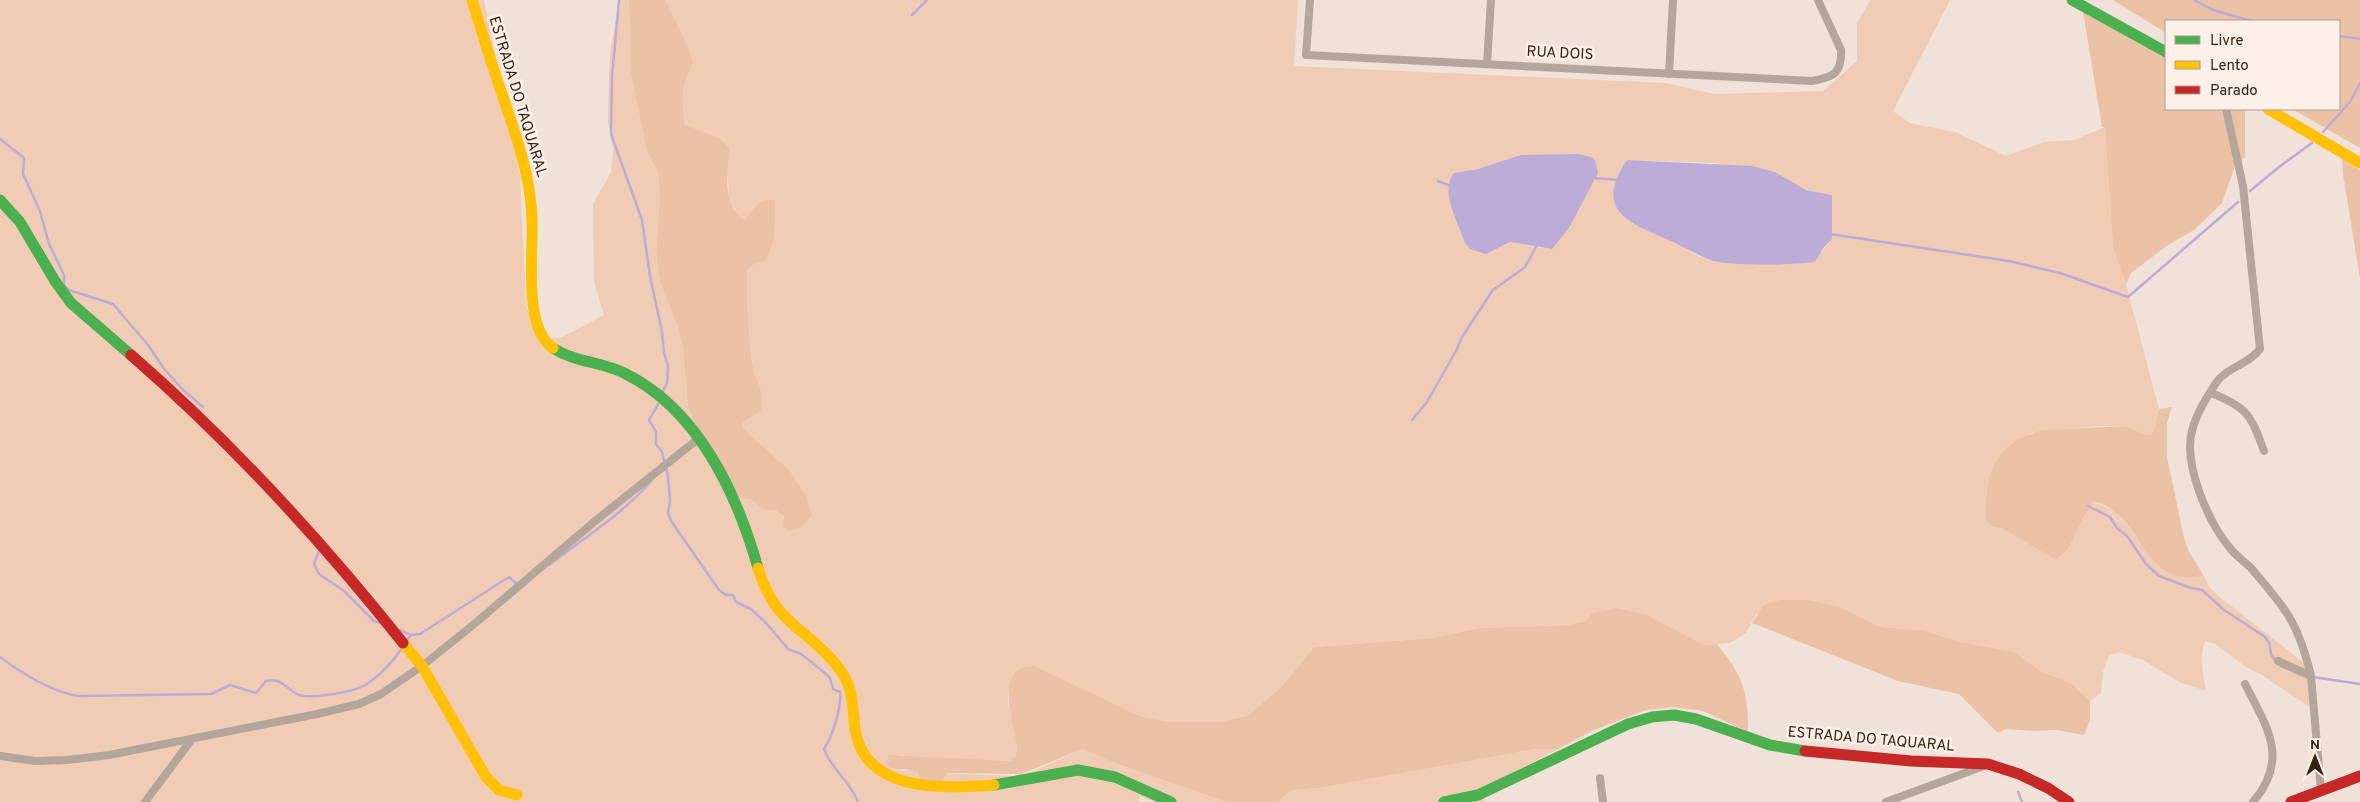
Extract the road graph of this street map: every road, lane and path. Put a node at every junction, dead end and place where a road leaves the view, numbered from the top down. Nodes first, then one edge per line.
1 (472, 0) edge
2 (1310, 0) edge
3 (1491, 0) edge
4 (1673, 0) edge
5 (1818, 0) edge
6 (2072, 0) edge
7 (2081, 3) edge
8 (2165, 51) edge
9 (1487, 64) junction
10 (1669, 74) junction
11 (2226, 110) edge
12 (2270, 110) edge
13 (2360, 163) edge
14 (0, 200) edge
15 (2211, 394) junction
16 (698, 439) junction
17 (2264, 451) dead end
18 (2278, 661) dead end
19 (422, 666) junction
20 (2311, 676) junction
21 (2245, 684) dead end
22 (192, 739) junction
23 (0, 756) edge
24 (1988, 764) junction
25 (2360, 776) edge
26 (1600, 778) dead end
27 (2321, 791) junction
28 (517, 795) dead end
29 (1480, 798) edge
30 (145, 802) edge
31 (1171, 802) edge
32 (1444, 802) edge
33 (1603, 802) edge
34 (1886, 802) edge
35 (2069, 802) edge
36 (2253, 802) edge
37 (2292, 802) edge

1 - 16 street, ESTRADA DO TAQUARAL
2 - 9 street, RUA DOIS
3 - 9 street
4 - 10 street
5 - 10 street, RUA DOIS
6 - 7 street
7 - 8 street
9 - 10 street, RUA DOIS
11 - 15 street
12 - 13 street
14 - 19 street
15 - 17 street
15 - 20 street
16 - 19 street
16 - 31 street, ESTRADA DO TAQUARAL
18 - 20 street
19 - 22 street
19 - 28 street
20 - 27 street
21 - 36 street
22 - 23 street
22 - 30 street
24 - 29 street, ESTRADA DO TAQUARAL
24 - 34 street
24 - 35 street, ESTRADA DO TAQUARAL
25 - 27 street
26 - 33 street
27 - 37 street
29 - 32 street, ESTRADA DO TAQUARAL

